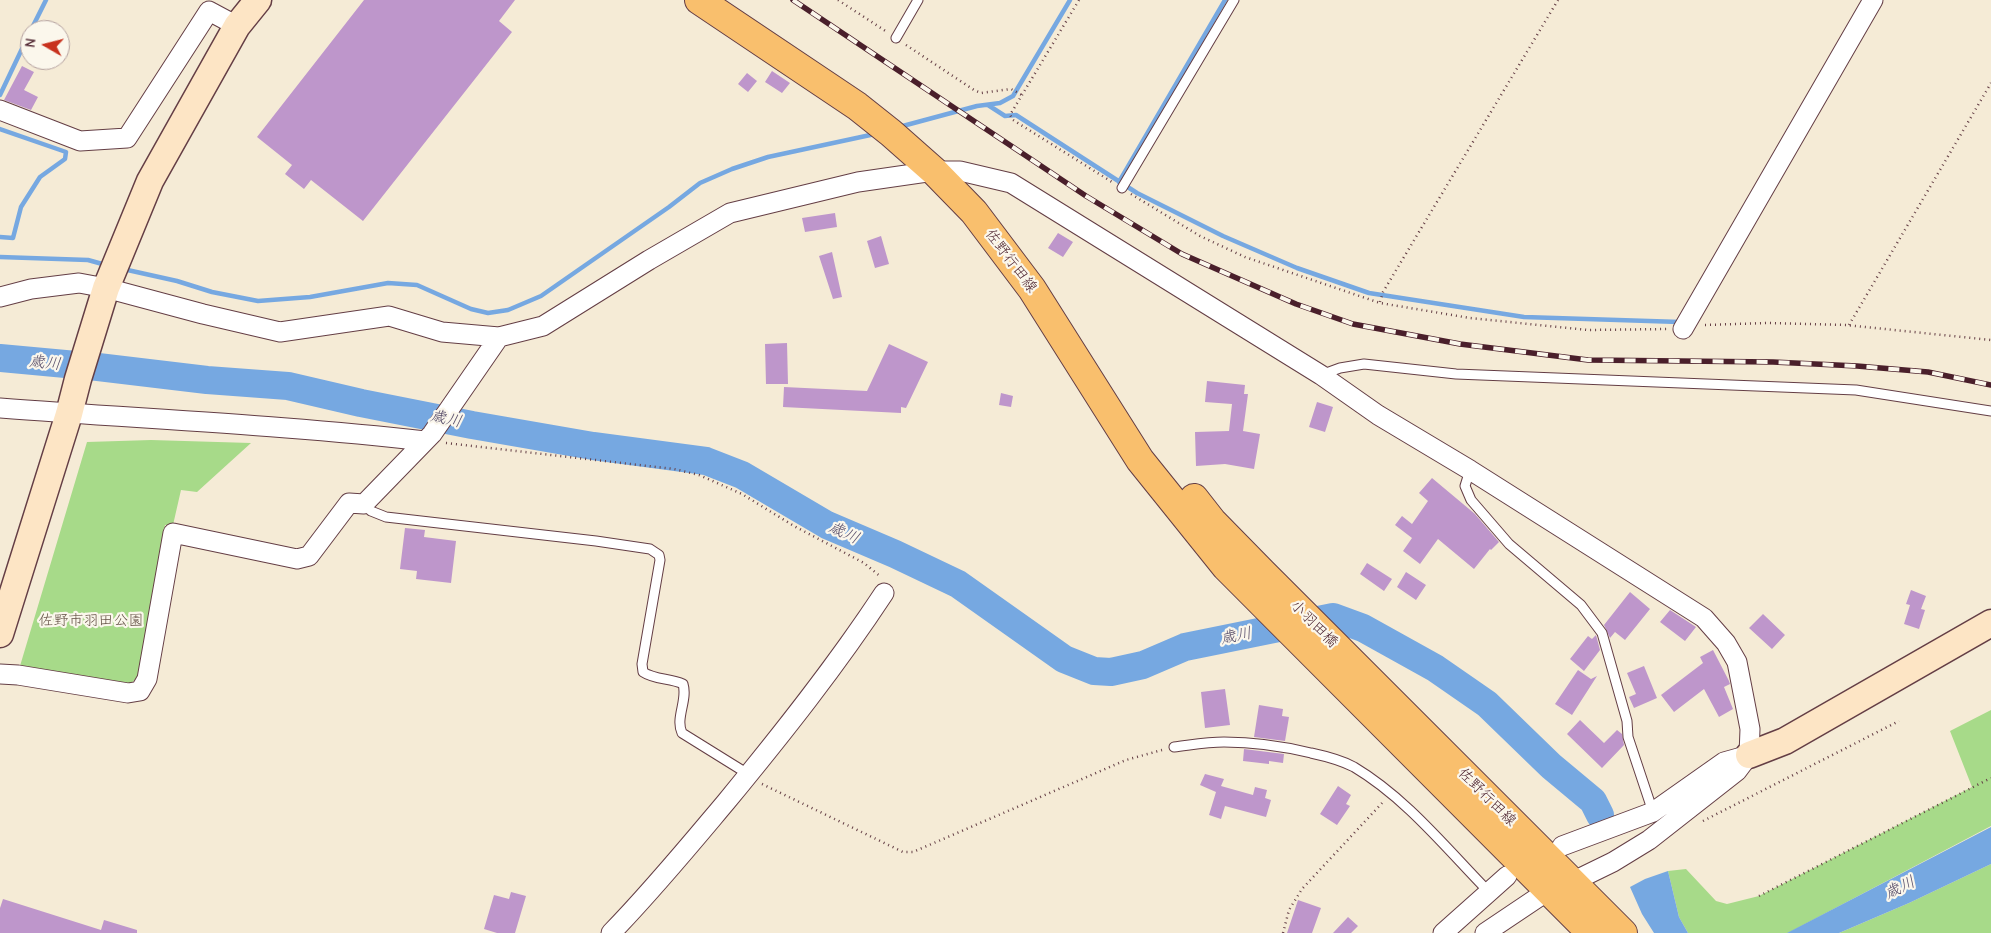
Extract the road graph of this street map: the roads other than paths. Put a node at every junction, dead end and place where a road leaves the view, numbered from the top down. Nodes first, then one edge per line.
1 (258, 0) edge
2 (699, 0) edge
3 (731, 0) edge
4 (918, 0) edge
5 (1234, 0) edge
6 (1873, 0) edge
7 (237, 26) junction
8 (896, 38) road end
9 (0, 110) edge
10 (947, 171) junction
11 (1122, 188) road end
12 (105, 291) junction
13 (0, 297) edge
14 (1683, 329) road end
15 (498, 337) junction
16 (1321, 375) junction
17 (0, 408) edge
18 (70, 410) junction
19 (1991, 411) edge
20 (429, 437) junction
21 (1470, 470) junction
22 (364, 504) junction
23 (1264, 589) junction
24 (884, 593) road end
25 (1991, 622) edge
26 (0, 634) edge
27 (1351, 661) joint
28 (1320, 662) joint
29 (0, 674) edge
30 (1174, 747) road end
31 (1750, 755) junction
32 (748, 774) junction
33 (1653, 812) junction
34 (1562, 846) dead end
35 (1507, 876) dead end
36 (1488, 891) junction
37 (1570, 896) junction
38 (611, 933) edge
39 (1443, 933) edge
40 (1485, 933) edge
41 (1591, 933) edge
42 (1623, 933) edge

1 - 7 street
2 - 10 main road, 佐野行田線
3 - 10 main road, 佐野行田線
4 - 8 lane
5 - 11 lane
6 - 14 street
7 - 9 street
7 - 12 street
10 - 15 street
10 - 16 street
10 - 23 main road, 佐野行田線
12 - 13 street
12 - 15 street
12 - 18 street
15 - 20 street
16 - 19 lane
16 - 21 street
17 - 18 street
18 - 20 street
18 - 26 street
20 - 22 street
21 - 31 street
21 - 33 lane
22 - 29 street
22 - 32 lane
23 - 27 main road, 小羽田橋
23 - 28 main road, 小羽田橋
24 - 32 street
25 - 31 street
27 - 37 main road, 佐野行田線
28 - 37 main road, 佐野行田線
30 - 36 lane
31 - 33 street
31 - 37 street
32 - 38 street
33 - 34 street
35 - 36 street
36 - 39 street
37 - 40 street
37 - 41 main road, 佐野行田線
37 - 42 main road, 佐野行田線

